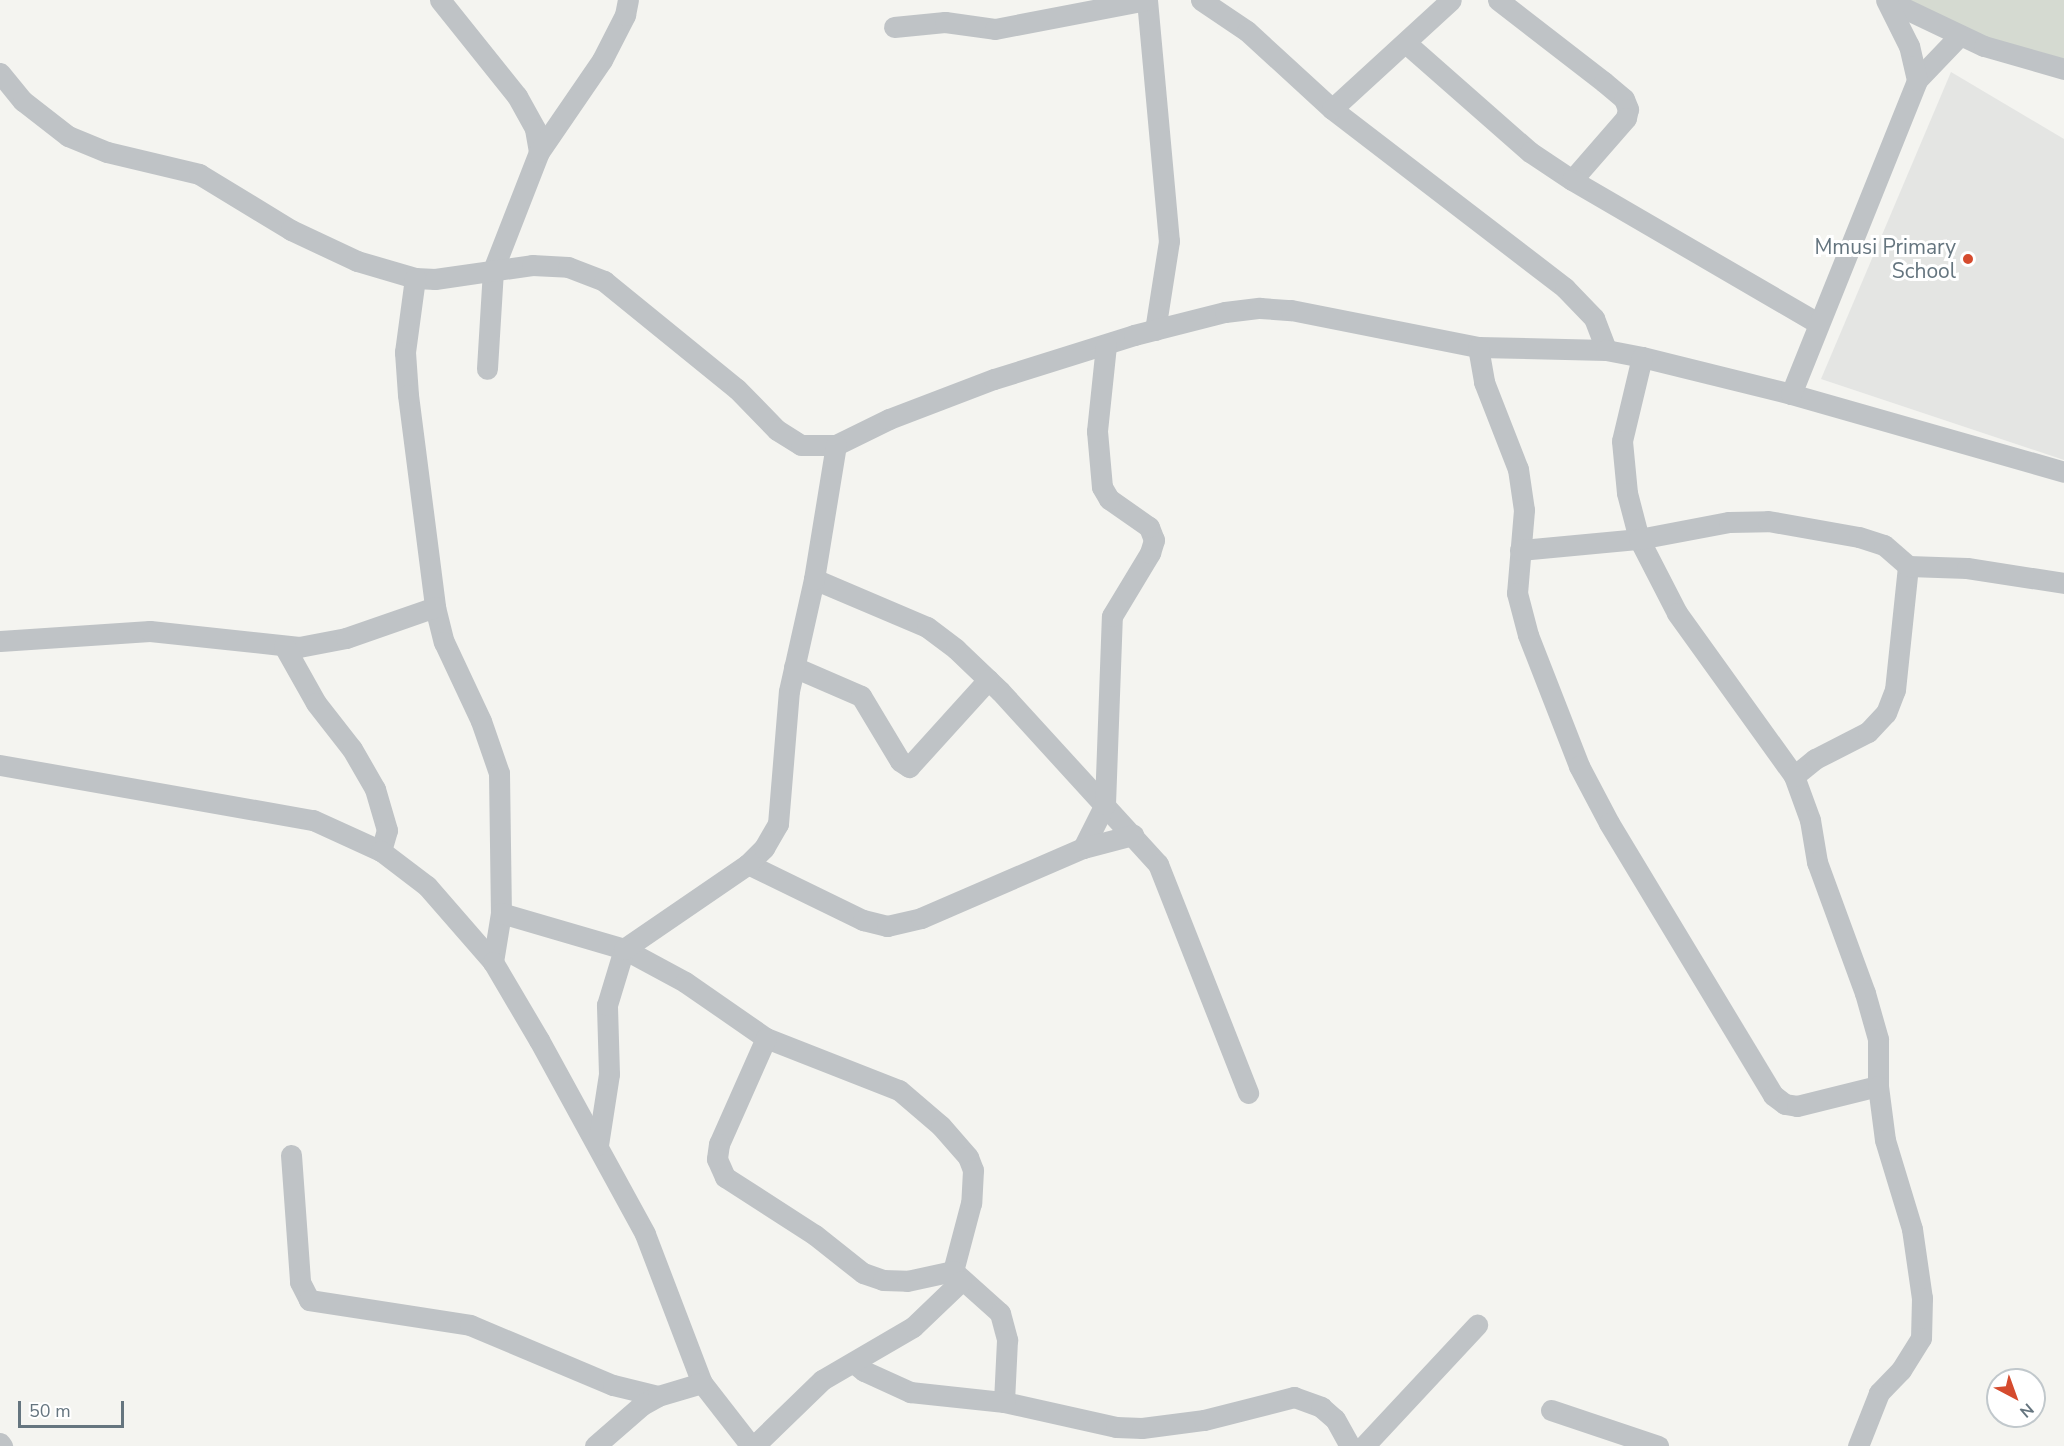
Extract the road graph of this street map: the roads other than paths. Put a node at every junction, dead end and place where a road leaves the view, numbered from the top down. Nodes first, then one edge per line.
1 (440, 0) edge
2 (628, 0) edge
3 (1146, 0) edge
4 (1202, 0) edge
5 (1451, 0) edge
6 (1498, 0) edge
7 (1886, 0) edge
8 (894, 27) dead end
9 (1959, 35) junction
10 (1407, 44) junction
11 (2064, 69) edge
12 (0, 74) edge
13 (1917, 80) junction
14 (1332, 109) junction
15 (539, 152) junction
16 (1572, 180) junction
17 (493, 270) junction
18 (415, 278) junction
19 (1818, 323) junction
20 (1155, 330) junction
21 (1106, 345) junction
22 (1478, 347) junction
23 (1606, 350) junction
24 (1642, 357) junction
25 (487, 369) dead end
26 (1791, 394) junction
27 (836, 445) junction
28 (2064, 472) edge
29 (1639, 539) junction
30 (1520, 550) junction
31 (1908, 566) junction
32 (813, 579) junction
33 (2064, 583) edge
34 (435, 607) junction
35 (0, 641) edge
36 (284, 646) junction
37 (794, 667) junction
38 (988, 680) junction
39 (0, 765) edge
40 (1794, 776) junction
41 (1105, 804) junction
42 (1132, 835) junction
43 (1083, 848) junction
44 (381, 851) junction
45 (748, 864) junction
46 (501, 913) junction
47 (624, 949) junction
48 (493, 962) junction
49 (766, 1038) junction
50 (1878, 1086) junction
51 (1248, 1093) dead end
52 (598, 1145) junction
53 (291, 1155) dead end
54 (957, 1276) junction
55 (1477, 1325) dead end
56 (854, 1363) junction
57 (702, 1383) junction
58 (658, 1396) junction
59 (1004, 1402) junction
60 (1551, 1410) dead end
61 (595, 1446) edge
62 (753, 1446) edge
63 (1350, 1446) edge
64 (1364, 1446) edge
65 (1658, 1446) edge
66 (1858, 1446) edge

1 - 15 street
2 - 15 street
3 - 8 street
3 - 20 street
4 - 14 street
5 - 10 street
6 - 16 street
7 - 9 street
7 - 13 street
9 - 11 street
9 - 13 street
10 - 14 street
10 - 16 street
12 - 18 street
13 - 19 street
14 - 23 street
15 - 17 street
16 - 19 street
17 - 18 street
17 - 25 street
17 - 27 street
18 - 34 street
19 - 26 street
20 - 21 street
20 - 22 street
21 - 27 street
21 - 41 street
22 - 23 street
22 - 30 street
23 - 24 street
24 - 26 street
24 - 29 street
26 - 28 street
27 - 32 street
29 - 30 street
29 - 31 street
29 - 40 street
30 - 50 street
31 - 33 street
31 - 40 street
32 - 37 street
32 - 38 street
34 - 36 street
34 - 46 street
35 - 36 street
36 - 44 street
37 - 38 street
37 - 45 street
38 - 41 street
39 - 44 street
40 - 50 street
41 - 42 street
41 - 43 street
42 - 43 street
42 - 51 street
43 - 45 street
44 - 48 street
45 - 47 street
46 - 47 street
46 - 48 street
47 - 49 street
47 - 52 street
48 - 52 street
49 - 54 street
49 - 54 street
50 - 66 street
52 - 57 street
53 - 58 street
54 - 56 street
54 - 59 street
55 - 64 street
56 - 59 street
56 - 62 street
57 - 58 street
57 - 62 street
58 - 61 street
59 - 63 street
60 - 65 street

